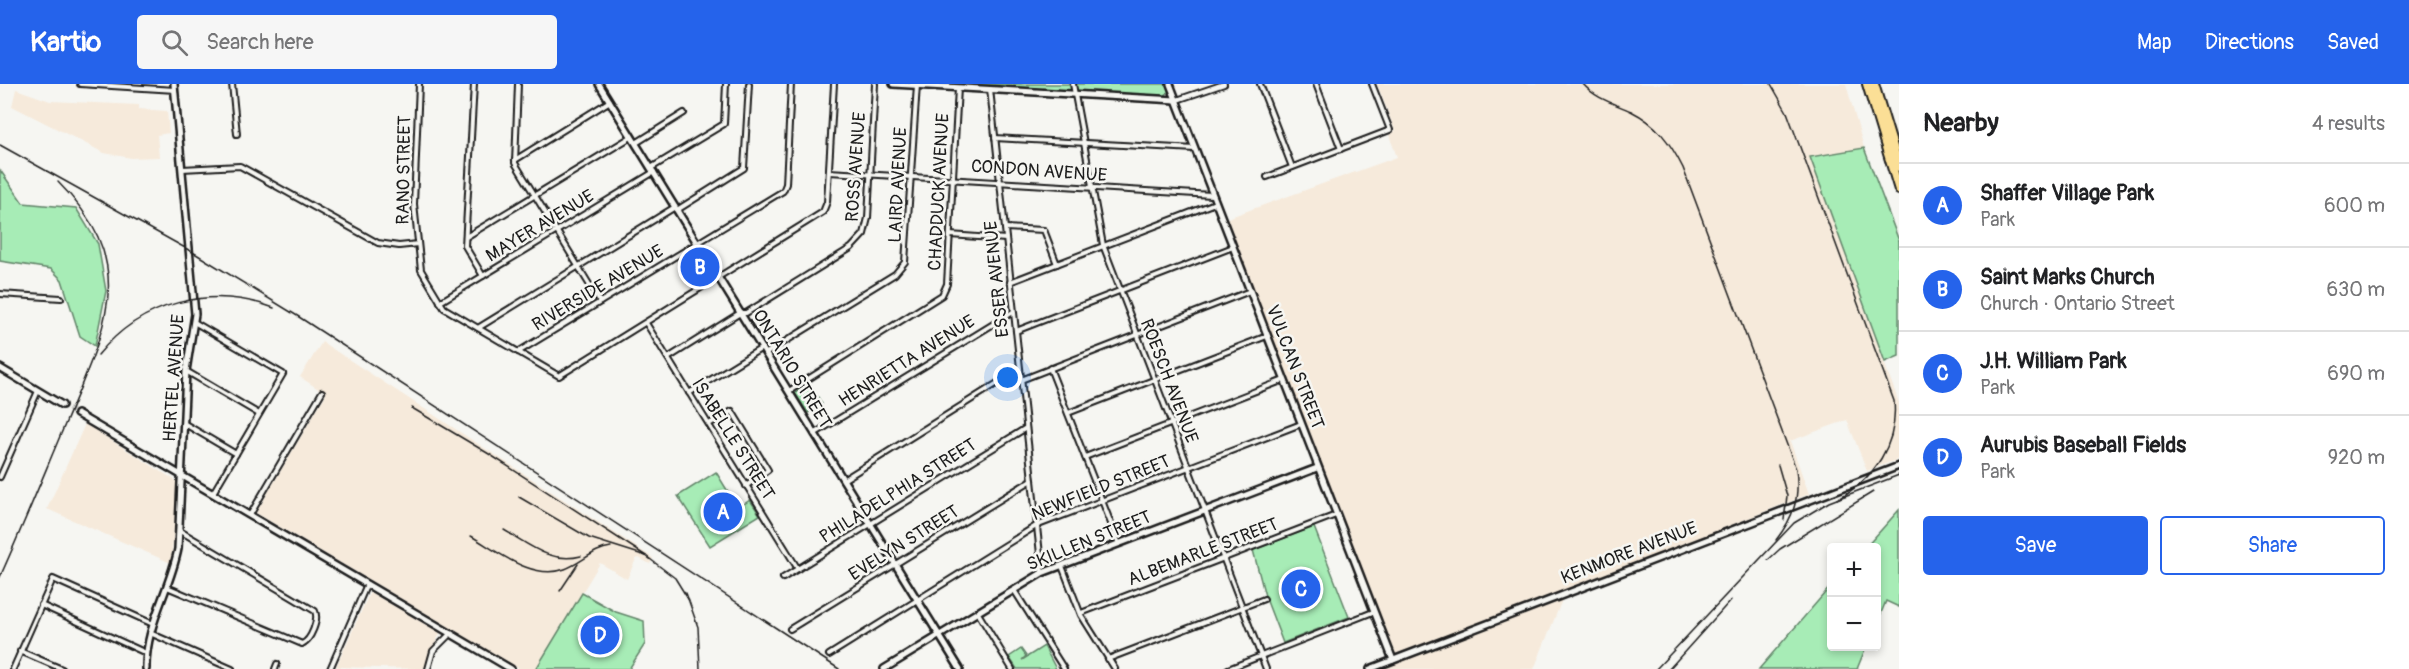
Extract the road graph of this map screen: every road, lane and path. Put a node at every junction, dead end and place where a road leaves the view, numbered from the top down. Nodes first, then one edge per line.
1 (80, 84) edge
2 (232, 84) edge
3 (419, 84) edge
4 (474, 84) edge
5 (518, 84) edge
6 (599, 84) edge
7 (726, 84) edge
8 (749, 84) edge
9 (791, 84) edge
10 (834, 84) edge
11 (875, 84) edge
12 (893, 84) edge
13 (1073, 84) edge
14 (1170, 84) edge
15 (1224, 84) edge
16 (1260, 84) edge
17 (1316, 84) edge
18 (1372, 84) edge
19 (1867, 84) edge
20 (1874, 84) edge
21 (917, 85) edge
22 (1214, 86) edge
23 (174, 87) edge
24 (958, 88) junction
25 (990, 89) junction
26 (1074, 94) junction
27 (1176, 100) junction
28 (610, 101) junction
29 (684, 113) dead end
30 (237, 134) dead end
31 (632, 137) junction
32 (995, 138) junction
33 (636, 143) junction
34 (1083, 143) junction
35 (1195, 149) junction
36 (1341, 149) junction
37 (515, 160) junction
38 (1292, 167) junction
39 (1899, 167) edge
40 (182, 169) junction
41 (653, 170) junction
42 (829, 172) junction
43 (871, 174) junction
44 (912, 176) junction
45 (1267, 177) dead end
46 (953, 179) junction
47 (1000, 182) junction
48 (1897, 186) edge
49 (1092, 188) junction
50 (1212, 195) junction
51 (1899, 195) edge
52 (535, 196) junction
53 (1215, 203) junction
54 (676, 209) junction
55 (1005, 228) junction
56 (556, 231) junction
57 (951, 235) junction
58 (465, 238) junction
59 (1006, 239) junction
60 (418, 244) junction
61 (698, 244) junction
62 (1103, 246) junction
63 (1233, 247) junction
64 (1057, 264) junction
65 (578, 267) junction
66 (483, 276) junction
67 (719, 278) junction
68 (1010, 282) junction
69 (1120, 291) junction
70 (1250, 291) junction
71 (0, 294) edge
72 (61, 298) dead end
73 (440, 302) junction
74 (600, 302) junction
75 (1014, 311) junction
76 (740, 313) junction
77 (194, 322) junction
78 (646, 322) junction
79 (478, 328) junction
80 (1016, 331) junction
81 (1137, 335) junction
82 (1267, 336) junction
83 (764, 351) junction
84 (518, 352) junction
85 (668, 358) junction
86 (0, 368) edge
87 (1050, 368) junction
88 (1020, 369) junction
89 (186, 371) junction
90 (1154, 379) junction
91 (1021, 380) junction
92 (1284, 380) junction
93 (38, 391) junction
94 (322, 392) dead end
95 (788, 392) junction
96 (689, 393) junction
97 (62, 405) tunnel mouth
98 (1068, 412) junction
99 (77, 414) tunnel mouth
100 (259, 414) junction
101 (1171, 423) junction
102 (185, 424) junction
103 (709, 424) junction
104 (1301, 424) junction
105 (1026, 428) junction
106 (814, 434) junction
107 (236, 454) junction
108 (1085, 457) junction
109 (1899, 466) edge
110 (1188, 467) junction
111 (1317, 468) junction
112 (183, 476) junction
113 (0, 477) edge
114 (843, 480) junction
115 (1032, 480) junction
116 (746, 486) junction
117 (213, 493) junction
118 (1102, 501) junction
119 (1205, 511) junction
120 (250, 515) junction
121 (1336, 515) junction
122 (870, 524) junction
123 (1036, 526) junction
124 (180, 531) junction
125 (1119, 544) junction
126 (1224, 559) junction
127 (895, 564) junction
128 (1062, 566) junction
129 (798, 569) junction
130 (1042, 573) junction
131 (783, 578) dead end
132 (367, 584) junction
133 (167, 587) junction
134 (1014, 590) junction
135 (1264, 599) dead end
136 (917, 600) junction
137 (41, 604) junction
138 (1242, 607) junction
139 (1373, 612) junction
140 (978, 613) junction
141 (1081, 614) junction
142 (153, 624) junction
143 (790, 629) dead end
144 (150, 632) junction
145 (451, 633) junction
146 (939, 636) junction
147 (20, 651) junction
148 (146, 653) junction
149 (829, 655) dead end
150 (1261, 656) junction
151 (1108, 659) junction
152 (1393, 660) junction
153 (13, 669) edge
154 (62, 669) edge
155 (146, 669) edge
156 (232, 669) edge
157 (330, 669) edge
158 (429, 669) edge
159 (511, 669) edge
160 (884, 669) edge
161 (960, 669) edge
162 (1012, 669) edge
163 (1064, 669) edge
164 (1115, 669) edge
165 (1228, 669) edge
166 (1266, 669) edge
167 (1370, 669) edge

1 - 23 street
2 - 30 street
3 - 60 street, RANO STREET
4 - 58 street
5 - 37 street
6 - 28 street, ONTARIO STREET
7 - 41 street, MAYER AVENUE
8 - 54 street
9 - 61 street, RIVERSIDE AVENUE
10 - 42 street
11 - 43 street, ROSS AVENUE
12 - 21 street
13 - 26 street, ROESCH AVENUE
14 - 27 street, VULCAN STREET
15 - 22 street
16 - 38 street
17 - 36 street
18 - 36 street
19 - 48 highway
20 - 39 highway
21 - 24 street
21 - 44 street, LAIRD AVENUE
22 - 27 street
23 - 40 street, HERTEL AVENUE
24 - 25 street
24 - 46 street, CHADDUCK AVENUE
25 - 26 street
25 - 32 street, ESSER AVENUE
26 - 27 street
26 - 34 street, ROESCH AVENUE
27 - 35 street, VULCAN STREET
28 - 31 street, ONTARIO STREET
28 - 37 street
29 - 33 street
31 - 33 street, ONTARIO STREET
31 - 52 street
32 - 34 street
32 - 47 street, ESSER AVENUE
33 - 41 street, ONTARIO STREET
34 - 35 street
34 - 49 street, ROESCH AVENUE
35 - 50 street, VULCAN STREET
36 - 38 street
37 - 52 street
38 - 45 street
40 - 60 street
40 - 77 street, HERTEL AVENUE
41 - 54 street, ONTARIO STREET
41 - 56 street, MAYER AVENUE
42 - 43 street, CONDON AVENUE
42 - 67 street
43 - 44 street, CONDON AVENUE
43 - 76 street, ROSS AVENUE
44 - 46 street, CONDON AVENUE
44 - 83 street, LAIRD AVENUE
46 - 47 street, CONDON AVENUE
46 - 57 street, CHADDUCK AVENUE
47 - 49 street, CONDON AVENUE
47 - 55 street, ESSER AVENUE
48 - 51 highway
49 - 50 street, CONDON AVENUE
49 - 62 street, ROESCH AVENUE
50 - 53 street, VULCAN STREET
52 - 56 street
52 - 58 street
53 - 62 street
53 - 63 street, VULCAN STREET
54 - 61 street, ONTARIO STREET
54 - 65 street
55 - 59 street, ESSER AVENUE
55 - 64 street
56 - 65 street
56 - 66 street, MAYER AVENUE
57 - 59 street
57 - 95 street, CHADDUCK AVENUE
58 - 66 street
59 - 68 street, ESSER AVENUE
60 - 73 street, RANO STREET
61 - 67 street, ONTARIO STREET
61 - 74 street, RIVERSIDE AVENUE
62 - 64 street
62 - 69 street, ROESCH AVENUE
63 - 69 street
63 - 70 street, VULCAN STREET
64 - 68 street
65 - 74 street
65 - 79 street
66 - 73 street, MAYER AVENUE
67 - 76 street, ONTARIO STREET
67 - 78 street
68 - 75 street, ESSER AVENUE
69 - 80 street
69 - 81 street, ROESCH AVENUE
70 - 81 street
70 - 82 street, VULCAN STREET
71 - 72 street
73 - 79 street, RANO STREET
74 - 84 street, RIVERSIDE AVENUE
75 - 80 street, ESSER AVENUE
75 - 106 street, HENRIETTA AVENUE
76 - 83 street, ONTARIO STREET
76 - 85 street, ROSS AVENUE
77 - 89 street, HERTEL AVENUE
77 - 100 street
78 - 84 street, RANO STREET
78 - 85 street, ISABELLE STREET
79 - 84 street, RANO STREET
80 - 88 street, ESSER AVENUE
81 - 87 street
81 - 90 street, ROESCH AVENUE
82 - 90 street
82 - 92 street, VULCAN STREET
83 - 95 street, ONTARIO STREET
83 - 96 street, LAIRD AVENUE
85 - 96 street, ISABELLE STREET
86 - 93 street
87 - 91 street
87 - 98 street
88 - 91 street, ESSER AVENUE
88 - 114 street
89 - 100 street
89 - 102 street, HERTEL AVENUE
90 - 98 street
90 - 101 street, ROESCH AVENUE
91 - 105 street, ESSER AVENUE
92 - 101 street
92 - 104 street, VULCAN STREET
93 - 97 street
93 - 113 street
94 - 120 street
95 - 106 street, ONTARIO STREET
96 - 103 street, ISABELLE STREET
98 - 108 street
99 - 112 street
100 - 107 street
101 - 108 street
101 - 110 street, ROESCH AVENUE
102 - 107 street
102 - 112 street, HERTEL AVENUE
103 - 116 street, ISABELLE STREET
103 - 116 street
104 - 110 street, NEWFIELD STREET
104 - 111 street, VULCAN STREET
105 - 115 street, ESSER AVENUE
105 - 122 street, PHILADELPHIA STREET
106 - 114 street, ONTARIO STREET
107 - 117 street
108 - 118 street
109 - 152 street, KENMORE AVENUE
110 - 118 street, NEWFIELD STREET
110 - 119 street, ROESCH AVENUE
111 - 119 street, SKILLEN STREET
111 - 121 street, VULCAN STREET
112 - 117 street
112 - 124 street, HERTEL AVENUE
114 - 122 street, ONTARIO STREET
115 - 123 street, ESSER AVENUE
115 - 127 street, EVELYN STREET
116 - 129 street, ISABELLE STREET
117 - 120 street
118 - 123 street, NEWFIELD STREET
118 - 125 street
119 - 125 street, SKILLEN STREET
119 - 126 street, ROESCH AVENUE
120 - 132 street
121 - 126 street, ALBEMARLE STREET
121 - 139 street, VULCAN STREET
122 - 127 street, ONTARIO STREET
122 - 129 street, PHILADELPHIA STREET
123 - 130 street, ESSER AVENUE
123 - 136 street, NEWFIELD STREET
124 - 133 street, HERTEL AVENUE
124 - 133 street
125 - 128 street, SKILLEN STREET
126 - 138 street, ROESCH AVENUE
126 - 141 street, ALBEMARLE STREET
127 - 136 street, ONTARIO STREET
127 - 143 street, EVELYN STREET
128 - 130 street, SKILLEN STREET
128 - 141 street
129 - 131 street, PHILADELPHIA STREET
130 - 134 street, SKILLEN STREET
132 - 145 street
132 - 157 street
133 - 142 street, HERTEL AVENUE
134 - 140 street, SKILLEN STREET
134 - 163 street
135 - 138 street
136 - 146 street, ONTARIO STREET
136 - 149 street, NEWFIELD STREET
137 - 142 street
137 - 147 street
137 - 148 street
138 - 150 street, ROESCH AVENUE
138 - 151 street
139 - 150 street
139 - 152 street, VULCAN STREET
140 - 146 street, SKILLEN STREET
140 - 162 street
141 - 151 street
142 - 144 street, HERTEL AVENUE
144 - 148 street, HERTEL AVENUE
144 - 156 street
145 - 158 street
145 - 159 street
146 - 160 street, SKILLEN STREET
146 - 161 street, ONTARIO STREET
147 - 153 street
147 - 154 street
148 - 155 street, HERTEL AVENUE
150 - 165 street
150 - 166 street, ROESCH AVENUE
151 - 164 street
152 - 167 street, KENMORE AVENUE

